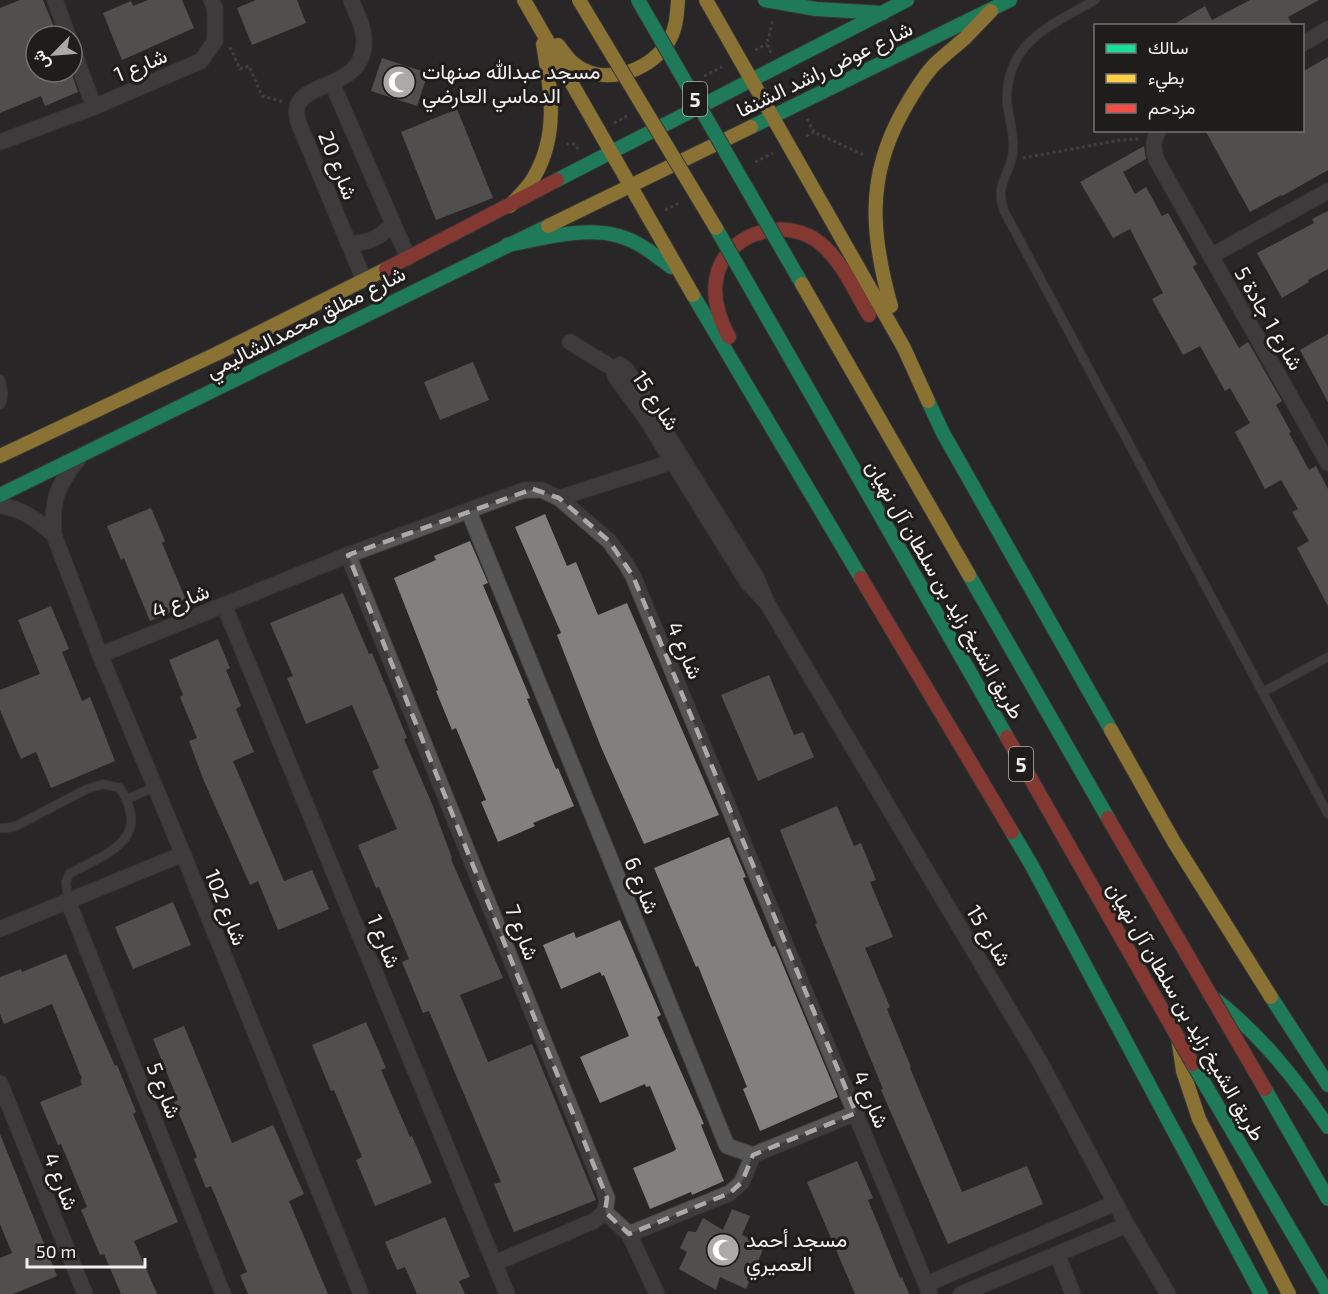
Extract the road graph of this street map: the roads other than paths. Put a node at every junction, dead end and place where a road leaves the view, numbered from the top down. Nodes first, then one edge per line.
1 (55, 0) edge
2 (211, 0) edge
3 (351, 0) edge
4 (524, 0) edge
5 (531, 0) edge
6 (579, 0) edge
7 (638, 0) edge
8 (678, 0) edge
9 (706, 0) edge
10 (765, 0) edge
11 (907, 0) edge
12 (1010, 0) edge
13 (1095, 0) edge
14 (988, 5) edge
15 (883, 13) junction
16 (64, 24) edge
17 (540, 28) junction
18 (1328, 29) edge
19 (1304, 43) edge
20 (84, 80) edge
21 (752, 81) junction
22 (332, 83) junction
23 (94, 107) junction
24 (772, 116) junction
25 (1157, 134) edge
26 (0, 142) edge
27 (611, 153) junction
28 (630, 185) junction
29 (1328, 191) edge
30 (510, 206) junction
31 (393, 223) junction
32 (348, 243) junction
33 (507, 245) junction
34 (1210, 256) junction
35 (408, 258) junction
36 (678, 271) junction
37 (364, 280) junction
38 (570, 342) dead end
39 (904, 348) junction
40 (216, 354) junction
41 (614, 369) junction
42 (0, 379) edge
43 (228, 384) junction
44 (0, 405) edge
45 (943, 433) junction
46 (0, 456) edge
47 (79, 457) junction
48 (672, 462) junction
49 (1328, 463) edge
50 (0, 495) edge
51 (559, 498) junction
52 (0, 506) edge
53 (469, 512) junction
54 (823, 515) junction
55 (54, 535) junction
56 (348, 555) junction
57 (767, 603) junction
58 (224, 605) junction
59 (100, 655) junction
60 (1328, 657) edge
61 (1263, 692) junction
62 (155, 787) junction
63 (127, 799) junction
64 (1328, 814) edge
65 (0, 828) edge
66 (183, 854) junction
67 (68, 901) junction
68 (0, 929) edge
69 (1209, 994) junction
70 (1178, 1038) junction
71 (0, 1083) edge
72 (1328, 1084) edge
73 (856, 1113) junction
74 (1328, 1127) edge
75 (753, 1155) junction
76 (1328, 1199) edge
77 (1115, 1203) junction
78 (605, 1212) junction
79 (1127, 1225) junction
80 (629, 1234) junction
81 (1057, 1254) junction
82 (495, 1263) junction
83 (928, 1289) edge
84 (85, 1294) edge
85 (224, 1294) edge
86 (361, 1294) edge
87 (507, 1294) edge
88 (657, 1294) edge
89 (961, 1294) edge
90 (1073, 1294) edge
91 (1168, 1294) edge
92 (1262, 1294) edge
93 (1288, 1294) edge
94 (1328, 1294) edge

1 - 16 street
2 - 23 street, شارع 1
3 - 22 street
4 - 17 main road
5 - 8 main road
6 - 70 main road, طريق الشيخ زايد بن سلطان آل نهيان / 5, bridge
7 - 69 main road, طريق الشيخ زايد بن سلطان آل نهيان / 5, bridge
9 - 21 main road
10 - 15 main road
11 - 15 main road, شارع عوض راشد الشنفا
12 - 14 main road, شارع عوض راشد الشنفا
13 - 61 lane
14 - 24 main road, شارع عوض راشد الشنفا
14 - 39 main road
15 - 21 main road, شارع عوض راشد الشنفا
17 - 27 main road
17 - 30 main road
18 - 19 street
20 - 23 street
21 - 24 main road
21 - 27 main road, شارع عوض راشد الشنفا
22 - 31 street, شارع 20
22 - 32 street, شارع 20
23 - 26 street, شارع 1
24 - 28 main road, شارع عوض راشد الشنفا
24 - 39 main road
25 - 34 street, شارع 1 جادة 5
27 - 28 main road
27 - 30 main road, شارع مطلق محمدالشاليمي
28 - 33 main road, شارع مطلق محمدالشاليمي
28 - 36 main road
29 - 34 street, شارع 1 جادة 5
30 - 35 main road, شارع مطلق محمدالشاليمي
31 - 32 street
31 - 35 street, شارع 20
32 - 37 street, شارع 20
33 - 36 main road
33 - 43 main road, شارع مطلق محمدالشاليمي
34 - 49 street, شارع 1 جادة 5
35 - 37 main road, شارع مطلق محمدالشاليمي
36 - 54 main road
37 - 40 main road, شارع مطلق محمدالشاليمي
38 - 41 street
39 - 45 main road
40 - 43 main road
40 - 46 main road, شارع مطلق محمدالشاليمي
41 - 48 street, شارع 15
41 - 57 street, شارع 15
42 - 44 lane
43 - 47 main road, شارع مطلق محمدالشاليمي
45 - 54 main road
45 - 72 main road
47 - 50 main road, شارع مطلق محمدالشاليمي
47 - 55 street, شارع 102
48 - 51 street
48 - 57 street, شارع 15
51 - 53 street, شارع 4
51 - 73 street, شارع 4
52 - 55 street
53 - 56 street, شارع 4
53 - 75 street, شارع 6
54 - 92 main road
55 - 59 street, شارع 102
56 - 58 street, شارع 4
56 - 78 street, شارع 7
57 - 77 street, شارع 15
58 - 59 street, شارع 4
58 - 82 street, شارع 1
59 - 62 street, شارع 102
60 - 61 lane
61 - 64 lane
62 - 63 lane
62 - 66 street, شارع 102
63 - 65 lane
63 - 67 lane
66 - 67 street
66 - 86 street, شارع 102
67 - 68 street
67 - 85 street, شارع 5
69 - 74 main road
69 - 76 main road, طريق الشيخ زايد بن سلطان آل نهيان / 5, bridge
70 - 93 main road
70 - 94 main road, طريق الشيخ زايد بن سلطان آل نهيان / 5, bridge
71 - 84 street, شارع 4
73 - 75 street
73 - 83 street, شارع 4
75 - 80 street
77 - 79 street, شارع 15
77 - 83 street
78 - 80 street
78 - 82 street
79 - 81 street
79 - 91 street, شارع 15
80 - 88 street
81 - 89 street
81 - 90 street
82 - 87 street, شارع 1

